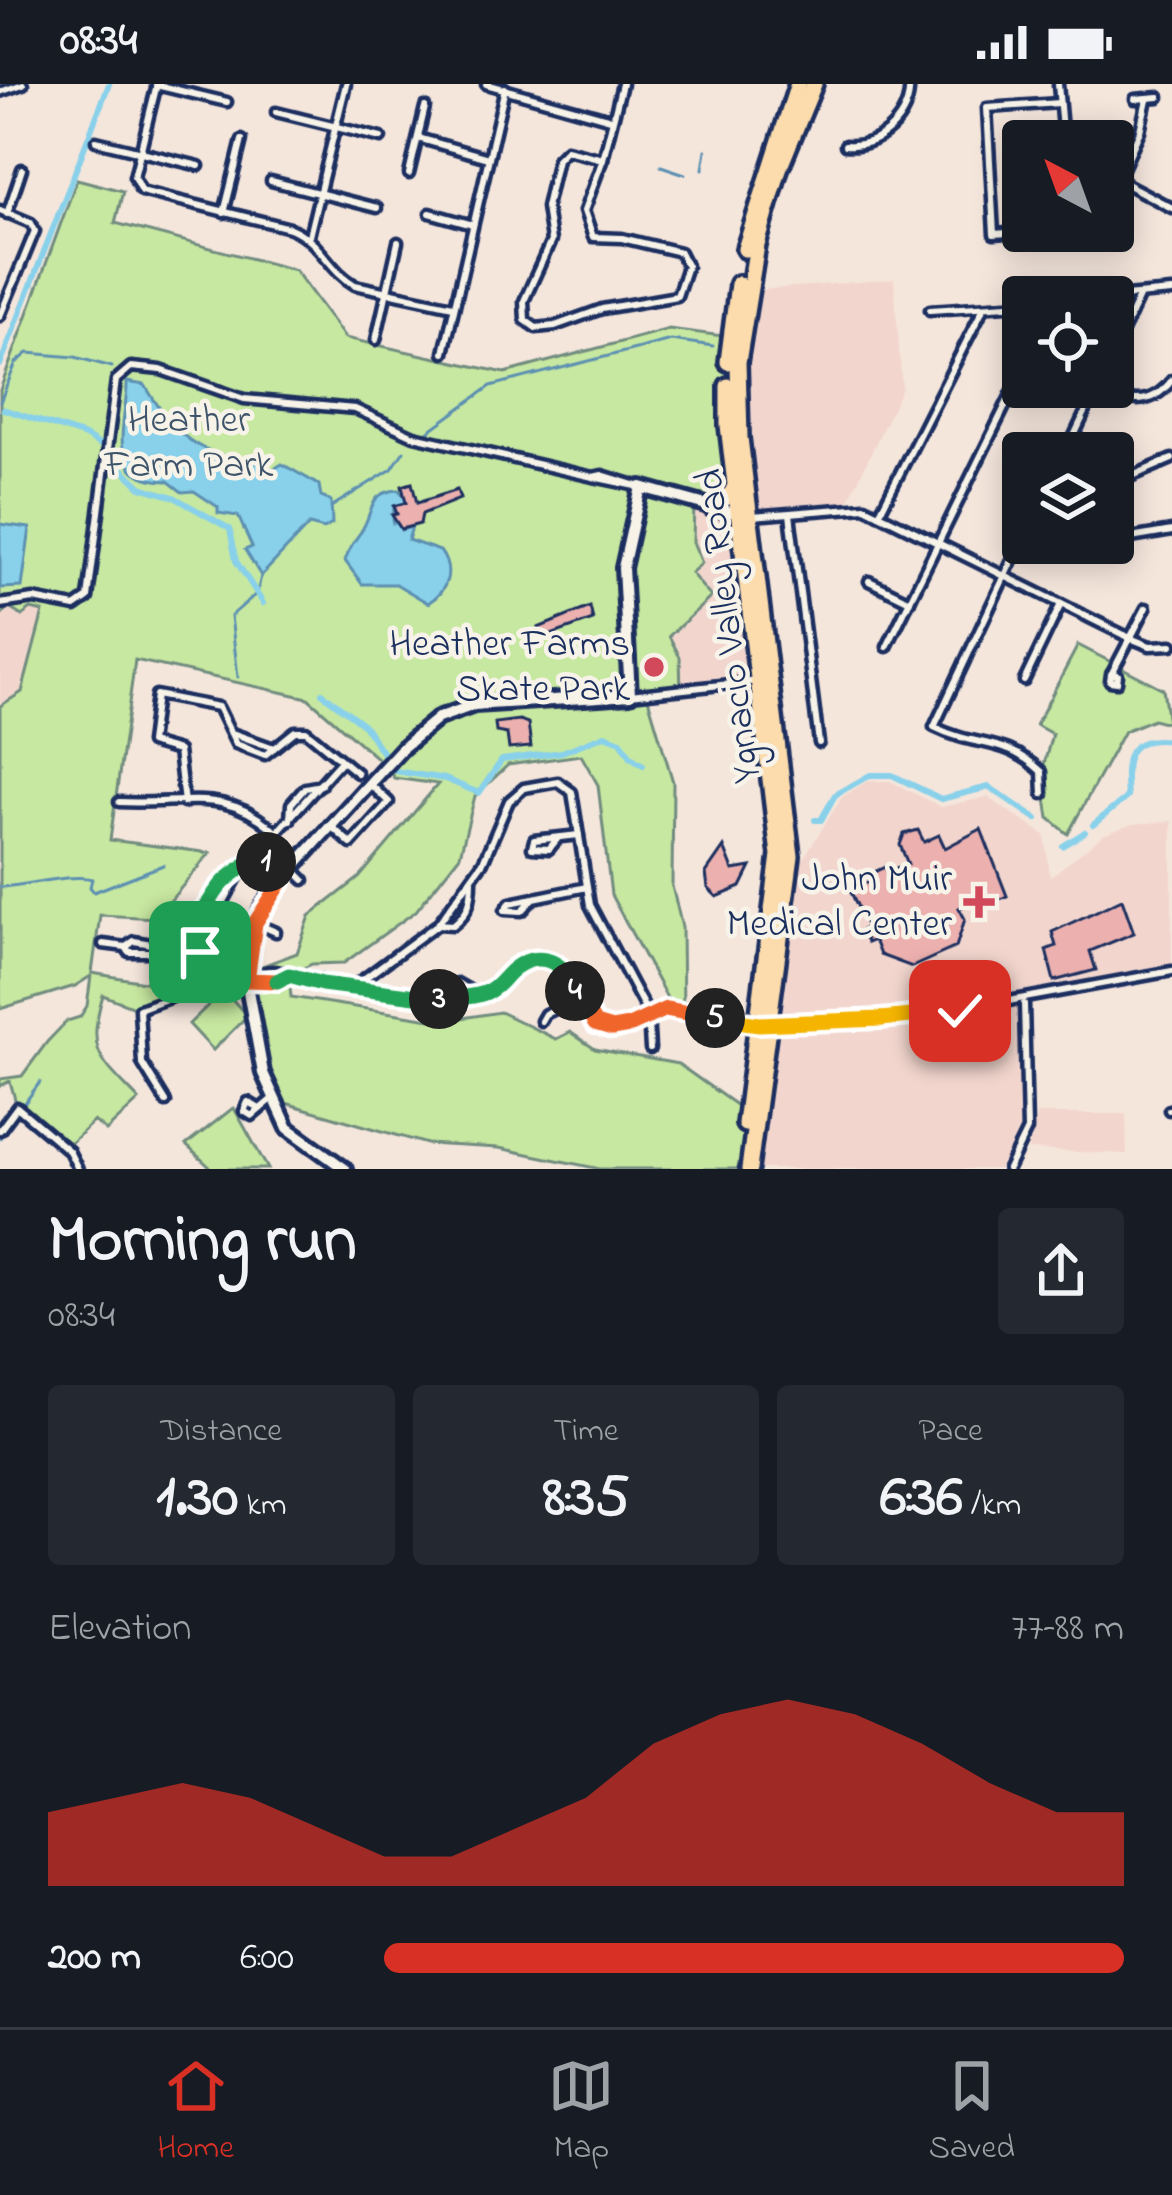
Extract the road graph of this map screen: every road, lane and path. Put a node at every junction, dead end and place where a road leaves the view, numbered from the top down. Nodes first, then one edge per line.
1 (23, 84) edge
2 (156, 84) edge
3 (346, 84) edge
4 (486, 84) edge
5 (622, 84) edge
6 (796, 84) edge
7 (814, 84) edge
8 (909, 84) edge
9 (1058, 84) edge
10 (505, 88) junction
11 (519, 88) edge
12 (0, 92) edge
13 (1159, 97) dead end
14 (1135, 99) dead end
15 (1148, 99) junction
16 (227, 102) dead end
17 (1059, 103) junction
18 (425, 107) dead end
19 (276, 112) dead end
20 (611, 119) junction
21 (1061, 120) edge
22 (337, 127) junction
23 (381, 137) dead end
24 (418, 139) junction
25 (242, 140) dead end
26 (96, 141) dead end
27 (1134, 143) edge
28 (844, 145) dead end
29 (140, 152) junction
30 (488, 158) junction
31 (602, 159) junction
32 (199, 166) dead end
33 (22, 169) dead end
34 (409, 174) dead end
35 (271, 181) dead end
36 (1134, 188) edge
37 (320, 194) junction
38 (377, 208) dead end
39 (1172, 208) edge
40 (3, 212) edge
41 (224, 213) junction
42 (430, 213) dead end
43 (472, 225) junction
44 (1002, 233) edge
45 (309, 236) junction
46 (398, 242) dead end
47 (387, 290) junction
48 (1172, 292) edge
49 (1134, 295) edge
50 (1140, 295) junction
51 (453, 306) junction
52 (1002, 306) edge
53 (984, 307) junction
54 (1134, 308) edge
55 (930, 310) dead end
56 (0, 316) edge
57 (376, 340) dead end
58 (444, 353) dead end
59 (728, 363) junction
60 (1172, 380) edge
61 (739, 397) junction
62 (1134, 402) edge
63 (1004, 408) edge
64 (1172, 459) edge
65 (1134, 475) edge
66 (735, 485) junction
67 (641, 487) junction
68 (712, 507) junction
69 (790, 514) junction
70 (879, 514) junction
71 (744, 515) junction
72 (1172, 531) edge
73 (1134, 537) edge
74 (938, 542) junction
75 (1010, 564) edge
76 (1004, 575) junction
77 (869, 581) dead end
78 (910, 601) junction
79 (4, 604) edge
80 (1061, 604) junction
81 (1146, 608) dead end
82 (1130, 638) junction
83 (1172, 645) edge
84 (887, 647) dead end
85 (1112, 674) dead end
86 (757, 681) junction
87 (1024, 681) dead end
88 (630, 695) junction
89 (819, 743) dead end
90 (342, 760) junction
91 (358, 772) dead end
92 (370, 784) junction
93 (1042, 794) dead end
94 (119, 802) dead end
95 (182, 803) junction
96 (332, 826) junction
97 (277, 833) junction
98 (579, 835) junction
99 (558, 838) dead end
100 (260, 851) junction
101 (288, 873) junction
102 (472, 877) junction
103 (304, 880) dead end
104 (587, 887) junction
105 (532, 899) dead end
106 (255, 923) junction
107 (438, 924) junction
108 (276, 932) dead end
109 (103, 944) dead end
110 (200, 952) junction
111 (181, 954) junction
112 (1172, 971) edge
113 (247, 980) junction
114 (351, 988) junction
115 (478, 995) junction
116 (422, 996) junction
117 (577, 999) junction
118 (1024, 1002) junction
119 (648, 1015) junction
120 (541, 1021) dead end
121 (765, 1024) junction
122 (650, 1049) dead end
123 (272, 1099) junction
124 (166, 1102) dead end
125 (258, 1108) dead end
126 (0, 1130) edge
127 (78, 1169) edge
128 (345, 1169) edge
129 (739, 1169) edge
130 (749, 1169) edge
131 (1008, 1169) edge

1 - 12 street
2 - 16 street
2 - 29 street
3 - 22 street
4 - 10 street
5 - 20 street
6 - 59 highway, Ygnacio Valley Road
7 - 61 highway, Ygnacio Valley Road
8 - 28 street
9 - 17 street
10 - 11 street
10 - 30 street
11 - 20 street
13 - 15 street
14 - 15 street
15 - 27 street
17 - 21 street
17 - 44 street
18 - 24 street
19 - 22 street
20 - 31 street
22 - 23 street
22 - 37 street
24 - 30 street
24 - 34 street
25 - 41 street
26 - 29 street
29 - 32 street
29 - 41 street
30 - 43 street
31 - 31 street
33 - 40 street
35 - 37 street
36 - 39 street
37 - 38 street
37 - 45 street
40 - 56 street
41 - 45 street
42 - 43 street
43 - 51 street
45 - 47 street
46 - 47 street
47 - 51 street
47 - 57 street
48 - 50 street
49 - 50 street
50 - 54 street
51 - 58 street
52 - 53 street
53 - 55 street
53 - 70 street
59 - 61 highway
59 - 66 highway, Ygnacio Valley Road
60 - 62 street
61 - 71 highway, Ygnacio Valley Road
63 - 74 street
64 - 65 street
66 - 68 highway
66 - 71 highway, Ygnacio Valley Road
67 - 68 street
67 - 79 street
67 - 88 street
68 - 71 street
69 - 70 street
69 - 71 street
69 - 89 street
70 - 74 street
71 - 86 highway, Ygnacio Valley Road
71 - 121 highway, Ygnacio Valley Road
72 - 73 street
74 - 76 street
74 - 78 street
75 - 76 street
76 - 80 street
76 - 93 street
77 - 78 street
78 - 84 street
80 - 82 street
80 - 87 street
81 - 82 street
82 - 83 street
82 - 85 street
86 - 88 street
86 - 121 highway, Ygnacio Valley Road
88 - 92 street
90 - 91 street
90 - 95 street
90 - 97 street
92 - 96 street
92 - 96 street
94 - 95 street
95 - 97 street
96 - 101 street
97 - 100 street
98 - 99 street
98 - 102 street
98 - 104 street
100 - 101 street
100 - 111 street
101 - 103 street
101 - 106 street
102 - 107 street
102 - 107 street
104 - 105 street
104 - 119 street
106 - 108 street
106 - 113 street
107 - 114 street
109 - 111 street
110 - 110 street
110 - 111 street
112 - 118 street
113 - 114 street
113 - 123 street
113 - 124 street
114 - 116 street
115 - 116 street
115 - 116 street
115 - 117 street
117 - 119 street
117 - 120 street
118 - 121 street
118 - 131 street
119 - 121 street
119 - 122 street
121 - 129 highway, Ygnacio Valley Road
121 - 130 highway, Ygnacio Valley Road
123 - 125 street
123 - 128 street
126 - 127 street

